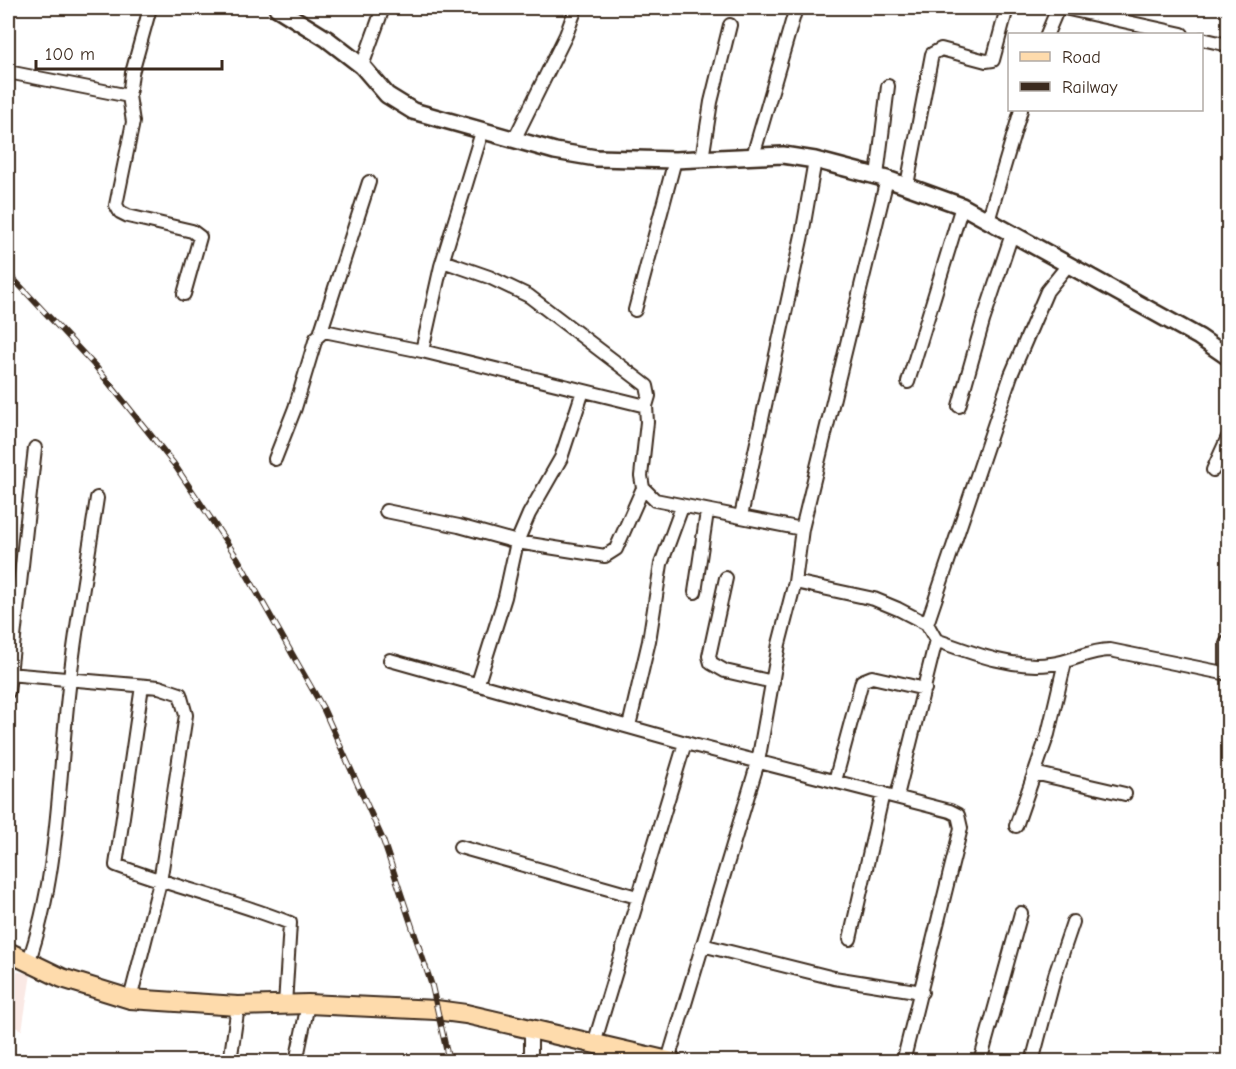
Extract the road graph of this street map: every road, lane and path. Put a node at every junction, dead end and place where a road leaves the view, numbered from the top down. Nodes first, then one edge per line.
1 (150, 8) edge
2 (277, 8) edge
3 (383, 8) edge
4 (576, 8) edge
5 (795, 8) edge
6 (1007, 8) edge
7 (1058, 8) edge
8 (1064, 8) edge
9 (730, 25) dead end
10 (1047, 33) edge
11 (1177, 33) edge
12 (1203, 39) edge
13 (1228, 45) edge
14 (362, 66) junction
15 (8, 72) edge
16 (888, 86) dead end
17 (129, 96) junction
18 (1021, 111) edge
19 (482, 132) junction
20 (514, 140) junction
21 (753, 156) junction
22 (702, 159) junction
23 (675, 160) junction
24 (815, 160) junction
25 (882, 177) junction
26 (369, 183) dead end
27 (907, 185) junction
28 (962, 206) junction
29 (988, 220) junction
30 (1012, 234) junction
31 (442, 261) junction
32 (1068, 265) junction
33 (184, 294) dead end
34 (635, 310) dead end
35 (321, 331) junction
36 (422, 351) junction
37 (1228, 357) edge
38 (908, 382) dead end
39 (583, 391) junction
40 (646, 406) junction
41 (959, 406) dead end
42 (1228, 436) edge
43 (35, 448) dead end
44 (275, 459) dead end
45 (1213, 470) dead end
46 (643, 488) junction
47 (97, 498) dead end
48 (682, 507) junction
49 (387, 511) dead end
50 (706, 512) junction
51 (741, 516) junction
52 (802, 529) junction
53 (517, 542) junction
54 (726, 578) dead end
55 (795, 582) junction
56 (695, 592) dead end
57 (927, 624) junction
58 (936, 640) junction
59 (1228, 644) edge
60 (390, 660) dead end
61 (1065, 662) junction
62 (1228, 663) edge
63 (9, 674) edge
64 (1228, 674) edge
65 (70, 680) junction
66 (773, 682) junction
67 (478, 683) junction
68 (141, 686) junction
69 (925, 689) junction
70 (8, 692) edge
71 (629, 726) junction
72 (685, 743) junction
73 (758, 762) junction
74 (1035, 773) junction
75 (835, 780) junction
76 (883, 793) junction
77 (1125, 794) dead end
78 (897, 796) junction
79 (1016, 826) dead end
80 (460, 847) dead end
81 (160, 882) junction
82 (637, 897) junction
83 (1022, 913) dead end
84 (1073, 922) dead end
85 (850, 939) dead end
86 (702, 945) junction
87 (8, 952) edge
88 (28, 963) junction
89 (922, 992) junction
90 (130, 999) junction
91 (308, 1004) junction
92 (285, 1005) junction
93 (238, 1006) junction
94 (531, 1029) junction
95 (594, 1044) junction
96 (628, 1057) edge
97 (671, 1061) edge
98 (230, 1062) edge
99 (296, 1062) edge
100 (531, 1062) edge
101 (903, 1062) edge
102 (980, 1062) edge
103 (1032, 1062) edge

1 - 17 street
2 - 14 street
3 - 14 street
4 - 20 street
5 - 21 street
6 - 27 street
7 - 10 street
8 - 11 street
9 - 22 street
12 - 13 street
14 - 19 street
15 - 17 street
16 - 25 street
17 - 33 street
18 - 29 street
19 - 20 street
19 - 31 street
20 - 23 street
21 - 22 street
21 - 24 street
22 - 23 street
23 - 34 street
24 - 25 street
24 - 51 street
25 - 27 street
25 - 52 street
26 - 35 street
27 - 28 street
28 - 29 street
28 - 38 street
29 - 30 street
30 - 32 street
30 - 41 street
31 - 36 street
31 - 40 street
32 - 37 street
32 - 57 street
35 - 36 street
35 - 44 street
36 - 39 street
39 - 40 street
39 - 53 street
40 - 46 street
42 - 45 street
43 - 63 street
46 - 48 street
46 - 53 street
47 - 65 street
48 - 50 street
48 - 71 street
49 - 53 street
50 - 51 street
50 - 56 street
51 - 52 street
52 - 55 street
53 - 67 street
54 - 66 street
55 - 57 street
55 - 66 street
57 - 58 street
58 - 61 street
58 - 69 street
59 - 62 street
60 - 67 street
61 - 64 street
61 - 74 street
63 - 65 street
63 - 70 street
65 - 68 street
65 - 88 street
66 - 73 street
67 - 71 street
68 - 81 street
68 - 81 street
69 - 75 street
69 - 78 street
71 - 72 street
72 - 73 street
72 - 82 street
73 - 75 street
73 - 86 street
74 - 77 street
74 - 79 street
75 - 76 street
76 - 78 street
76 - 85 street
78 - 89 street
80 - 82 street
81 - 90 street
81 - 92 street
82 - 95 street
83 - 102 street
84 - 103 street
86 - 89 street
86 - 97 street
87 - 88 main road
88 - 90 main road
89 - 101 street
90 - 93 main road
91 - 92 main road
91 - 94 main road
91 - 99 street
92 - 93 main road
93 - 98 street
94 - 95 main road
94 - 100 street
95 - 96 main road
96 - 97 main road

